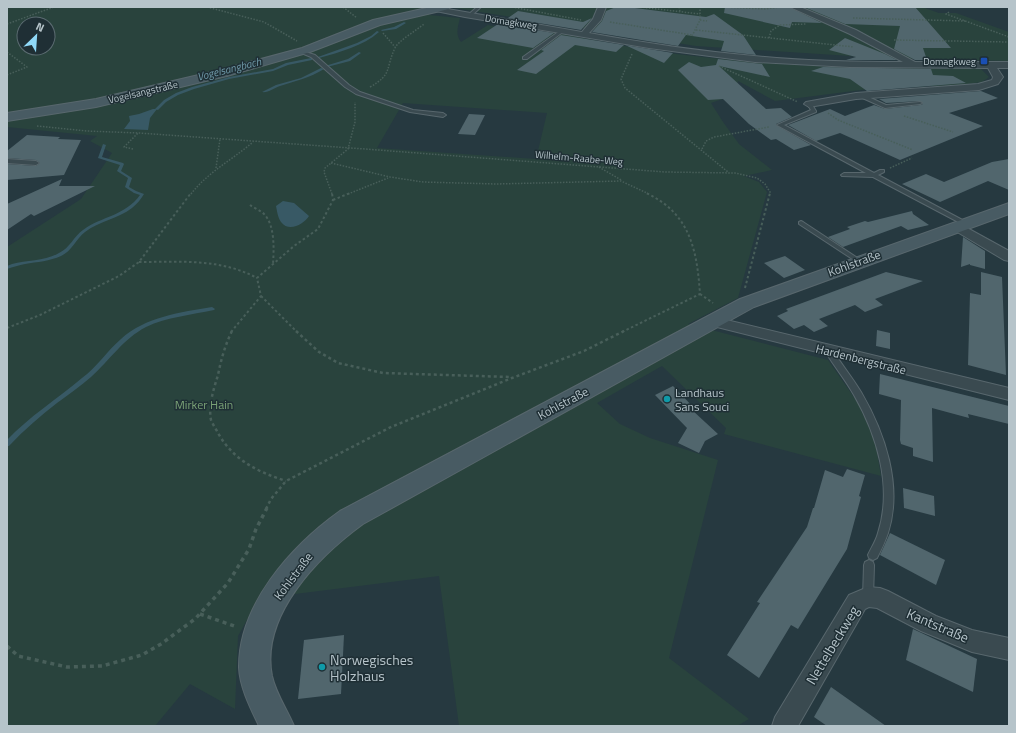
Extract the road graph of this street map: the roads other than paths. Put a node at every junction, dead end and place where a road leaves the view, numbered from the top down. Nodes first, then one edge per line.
1 (479, 7) edge
2 (602, 7) edge
3 (794, 7) edge
4 (442, 8) edge
5 (469, 16) junction
6 (562, 31) junction
7 (584, 34) junction
8 (303, 50) junction
9 (525, 58) dead end
10 (914, 64) junction
11 (990, 65) junction
12 (1009, 65) edge
13 (860, 95) junction
14 (920, 103) dead end
15 (812, 108) joint
16 (443, 115) dead end
17 (7, 117) edge
18 (7, 161) edge
19 (36, 163) dead end
20 (882, 172) road end
21 (844, 175) dead end
22 (872, 175) junction
23 (1009, 208) edge
24 (801, 223) dead end
25 (962, 226) junction
26 (1009, 258) edge
27 (859, 261) junction
28 (714, 322) junction
29 (829, 351) junction
30 (1009, 394) edge
31 (868, 597) junction
32 (1009, 649) edge
33 (277, 726) edge
34 (784, 726) edge

1 - 5 lane
2 - 7 street
3 - 10 street, Domagkweg
4 - 5 street, Domagkweg
4 - 8 street, Vogelsangstraße
5 - 6 street, Domagkweg
6 - 7 street, Domagkweg
6 - 9 lane
7 - 10 street, Domagkweg
8 - 16 lane
8 - 17 street, Vogelsangstraße
10 - 11 street, Domagkweg
11 - 12 street, Domagkweg
11 - 13 street
13 - 14 lane
13 - 15 street
15 - 22 lane
18 - 19 lane
20 - 22 lane
21 - 22 lane
22 - 25 lane
23 - 25 street, Kohlstraße
24 - 27 lane
25 - 26 street
25 - 27 street, Kohlstraße
27 - 28 street, Kohlstraße
28 - 29 street, Hardenbergstraße
28 - 33 street, Kohlstraße
29 - 30 street, Hardenbergstraße
29 - 31 lane, Nettelbeckweg
31 - 32 street, Kantstraße
31 - 34 street, Nettelbeckweg

